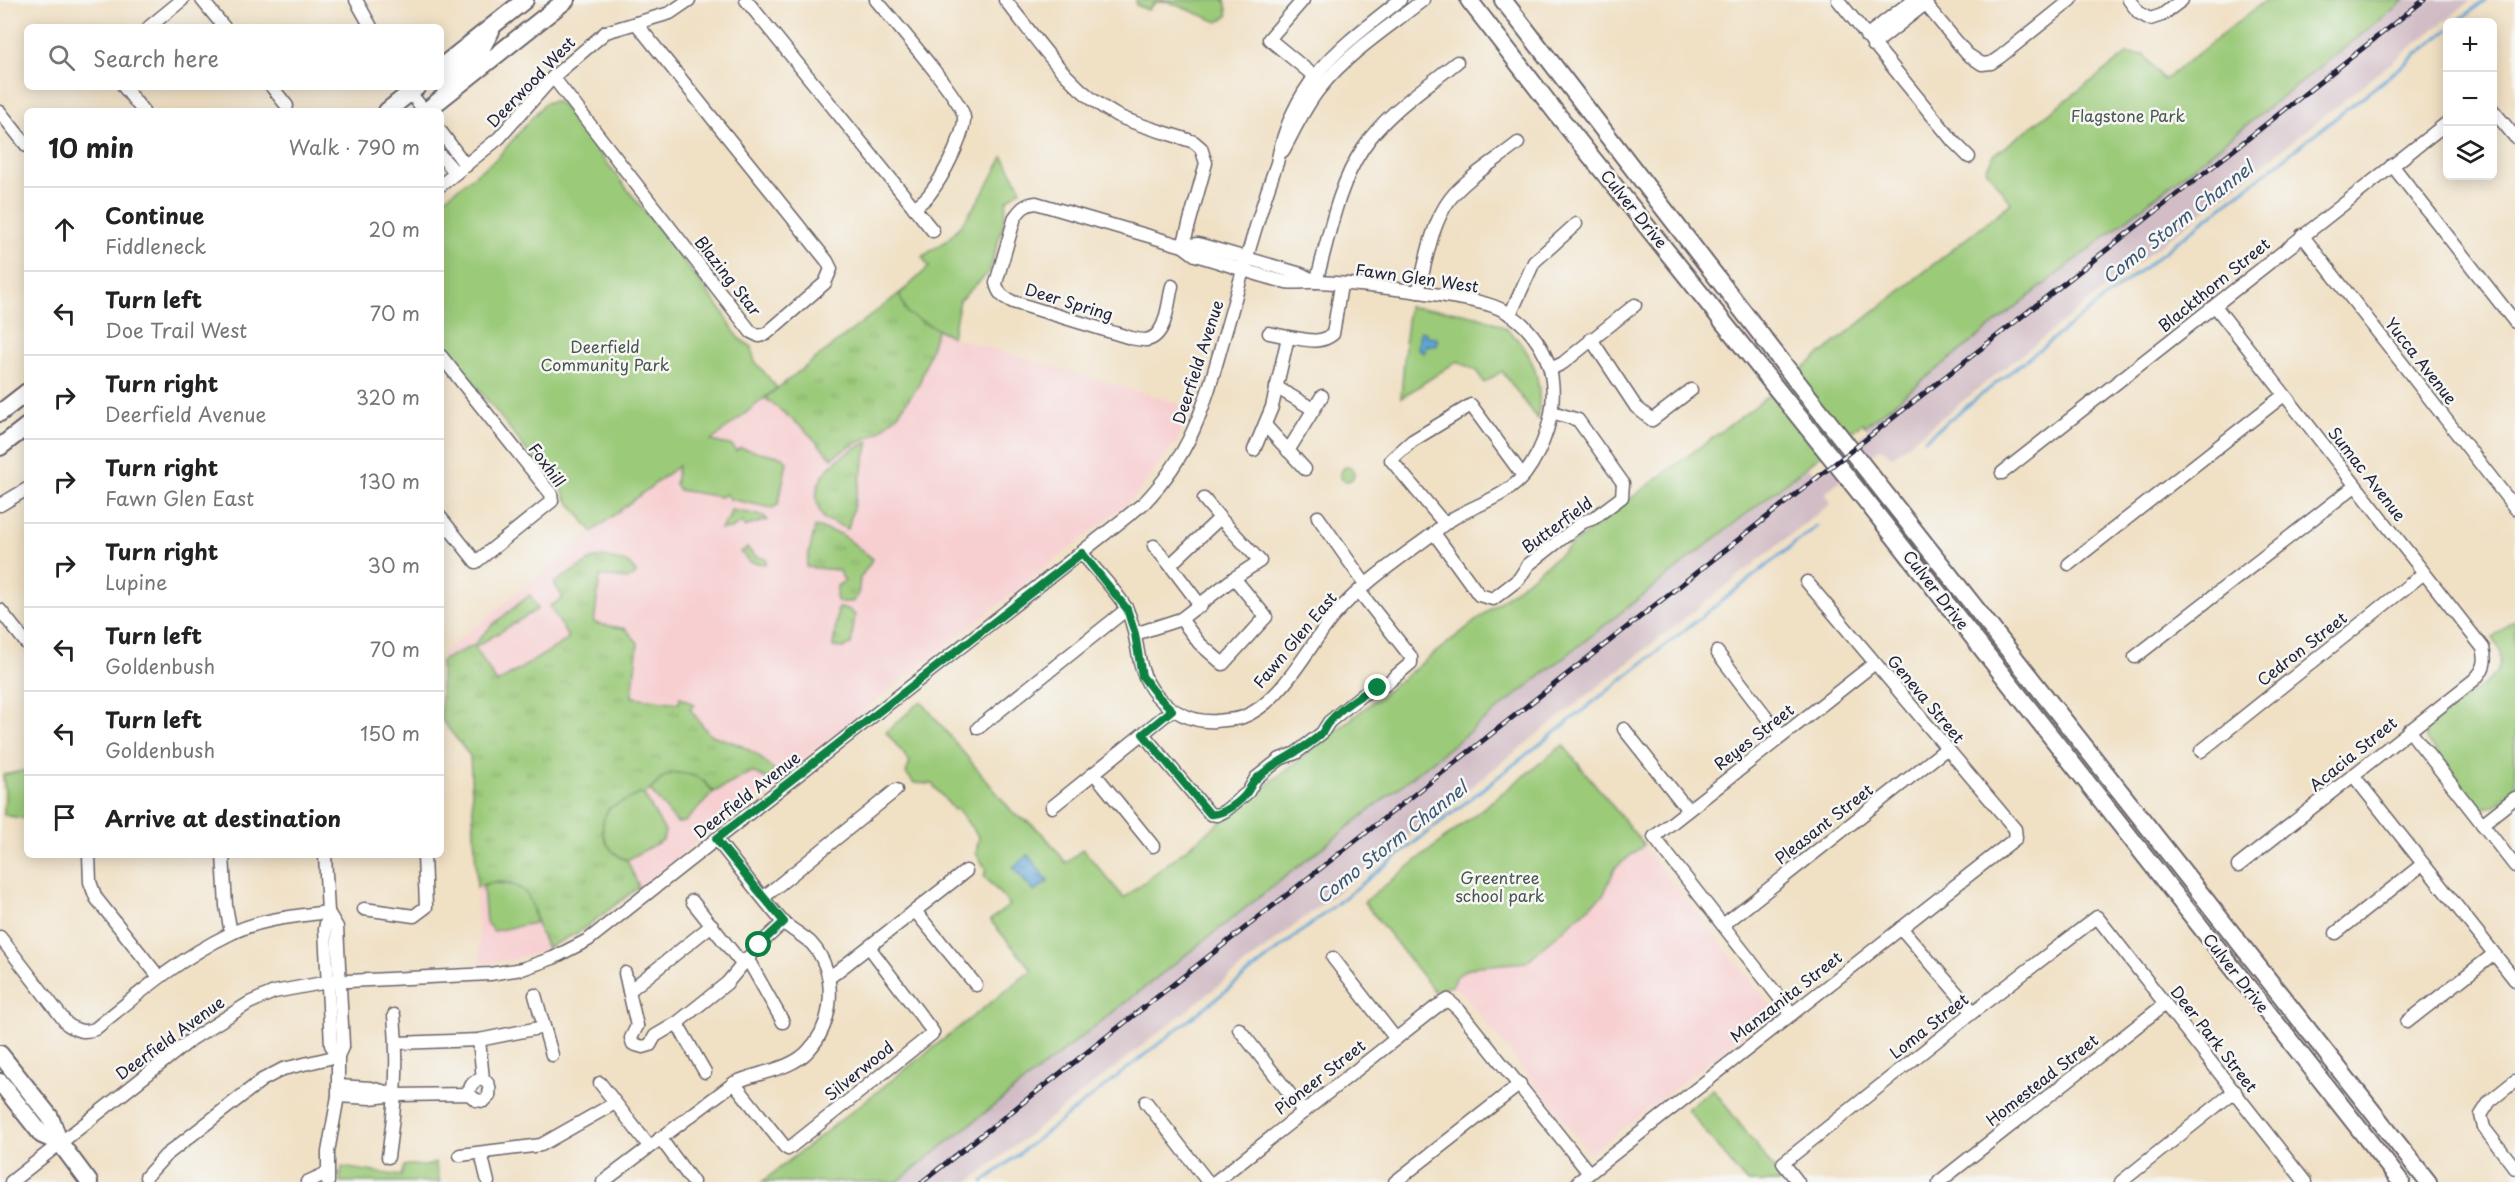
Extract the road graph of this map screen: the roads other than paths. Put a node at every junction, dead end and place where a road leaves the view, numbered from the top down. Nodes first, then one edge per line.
1 (182, 0) edge
2 (202, 0) edge
3 (356, 0) edge
4 (525, 0) edge
5 (566, 0) edge
6 (690, 0) edge
7 (746, 0) edge
8 (876, 0) edge
9 (1005, 0) edge
10 (1303, 0) edge
11 (1400, 0) edge
12 (1424, 0) edge
13 (1469, 0) edge
14 (1503, 0) edge
15 (1838, 0) edge
16 (2072, 0) edge
17 (2129, 0) edge
18 (2182, 0) edge
19 (1920, 1) edge
20 (636, 23) junction
21 (153, 24) edge
22 (222, 24) edge
23 (369, 24) edge
24 (494, 25) junction
25 (1870, 41) junction
26 (1457, 62) dead end
27 (444, 65) edge
28 (553, 77) junction
29 (1319, 80) junction
30 (444, 82) edge
31 (444, 85) edge
32 (126, 90) edge
33 (274, 90) edge
34 (434, 90) edge
35 (438, 90) edge
36 (419, 103) edge
37 (287, 106) dead end
38 (141, 108) edge
39 (399, 108) edge
40 (0, 112) edge
41 (2497, 114) edge
42 (2443, 126) edge
43 (2515, 137) edge
44 (444, 138) edge
45 (24, 142) edge
46 (1518, 143) dead end
47 (1970, 157) dead end
48 (444, 158) edge
49 (2392, 165) junction
50 (461, 170) junction
51 (444, 183) edge
52 (914, 208) junction
53 (1576, 224) dead end
54 (933, 231) dead end
55 (2302, 235) junction
56 (1183, 246) junction
57 (1246, 264) junction
58 (1316, 282) junction
59 (1341, 285) junction
60 (1172, 286) dead end
61 (1418, 292) junction
62 (1635, 305) dead end
63 (2215, 306) junction
64 (1510, 315) junction
65 (2515, 322) edge
66 (1269, 333) dead end
67 (1288, 337) junction
68 (1591, 339) junction
69 (444, 360) edge
70 (1551, 369) junction
71 (1276, 387) junction
72 (1691, 390) dead end
73 (24, 394) edge
74 (2284, 395) junction
75 (1322, 396) dead end
76 (1313, 409) junction
77 (1552, 412) junction
78 (0, 413) edge
79 (1265, 425) junction
80 (24, 428) edge
81 (0, 447) edge
82 (1254, 450) dead end
83 (1288, 451) junction
84 (1305, 470) dead end
85 (2002, 473) dead end
86 (1523, 476) junction
87 (2355, 486) junction
88 (24, 491) edge
89 (1204, 499) dead end
90 (0, 505) edge
91 (2515, 508) edge
92 (1318, 517) dead end
93 (1220, 518) junction
94 (444, 522) edge
95 (1444, 523) junction
96 (1434, 533) junction
97 (1154, 546) dead end
98 (1082, 553) junction
99 (2069, 564) dead end
100 (1170, 565) junction
101 (2424, 573) junction
102 (1234, 578) junction
103 (1807, 582) dead end
104 (1362, 588) junction
105 (1201, 606) junction
106 (1127, 609) junction
107 (0, 610) edge
108 (1181, 619) junction
109 (1135, 634) junction
110 (24, 640) edge
111 (1717, 652) dead end
112 (2135, 657) dead end
113 (1875, 663) junction
114 (2485, 664) joint
115 (1172, 710) junction
116 (978, 728) dead end
117 (1623, 729) dead end
118 (2409, 730) junction
119 (1143, 734) junction
120 (1781, 736) junction
121 (1946, 749) junction
122 (2201, 751) dead end
123 (1094, 773) junction
124 (2353, 775) junction
125 (896, 790) dead end
126 (2515, 798) edge
127 (1053, 807) dead end
128 (1688, 810) junction
129 (2482, 824) junction
130 (2016, 838) joint
131 (716, 839) junction
132 (1153, 846) dead end
133 (89, 858) edge
134 (223, 858) edge
135 (325, 858) edge
136 (424, 858) edge
137 (2423, 864) junction
138 (2238, 866) dead end
139 (2515, 866) edge
140 (966, 871) dead end
141 (764, 897) junction
142 (692, 902) dead end
143 (364, 909) dead end
144 (915, 911) junction
145 (328, 912) junction
146 (2097, 918) joint
147 (784, 922) junction
148 (712, 925) junction
149 (1723, 925) junction
150 (1901, 928) junction
151 (231, 933) junction
152 (2336, 933) dead end
153 (0, 937) edge
154 (868, 947) junction
155 (2494, 954) junction
156 (1333, 958) dead end
157 (744, 961) junction
158 (625, 973) dead end
159 (159, 977) junction
160 (830, 977) junction
161 (2515, 980) edge
162 (334, 982) junction
163 (976, 986) dead end
164 (629, 991) junction
165 (535, 995) dead end
166 (2165, 1004) junction
167 (1973, 1012) junction
168 (1792, 1014) junction
169 (394, 1015) dead end
170 (783, 1022) dead end
171 (2407, 1022) dead end
172 (677, 1023) junction
173 (637, 1026) junction
174 (544, 1027) junction
175 (1239, 1029) dead end
176 (655, 1036) junction
177 (1396, 1039) junction
178 (479, 1040) junction
179 (397, 1043) junction
180 (0, 1053) edge
181 (552, 1055) dead end
182 (338, 1056) junction
183 (705, 1072) dead end
184 (483, 1079) junction
185 (2515, 1081) edge
186 (0, 1082) edge
187 (600, 1083) dead end
188 (734, 1083) junction
189 (1520, 1084) junction
190 (338, 1091) junction
191 (2235, 1091) junction
192 (468, 1094) junction
193 (397, 1095) junction
194 (1146, 1102) dead end
195 (615, 1103) junction
196 (1304, 1112) junction
197 (660, 1138) junction
198 (60, 1143) junction
199 (649, 1146) junction
200 (481, 1153) junction
201 (459, 1155) dead end
202 (387, 1157) dead end
203 (2515, 1168) edge
204 (1589, 1173) junction
205 (146, 1177) dead end
206 (327, 1178) edge
207 (11, 1182) edge
208 (89, 1182) edge
209 (307, 1182) edge
210 (488, 1182) edge
211 (603, 1182) edge
212 (693, 1182) edge
213 (1208, 1182) edge
214 (1215, 1182) edge
215 (1395, 1182) edge
216 (1578, 1182) edge
217 (1798, 1182) edge
218 (1939, 1182) edge
219 (2121, 1182) edge
220 (2304, 1182) edge
221 (2401, 1182) edge
222 (2428, 1182) edge

1 - 21 street
2 - 22 street
3 - 23 street
4 - 24 main road
5 - 31 main road
6 - 20 street, Deerwood West
7 - 52 street
8 - 52 street
9 - 56 street
10 - 29 street
11 - 29 street, Deerfield Avenue
12 - 29 street, Deerfield Avenue
13 - 221 main road, Culver Drive
14 - 222 main road, Culver Drive
15 - 25 street
16 - 19 street
17 - 18 street
19 - 25 street
20 - 28 street, Deerwood West
20 - 28 street, Blazing Star
24 - 27 main road
24 - 30 main road
25 - 47 street
26 - 58 street
28 - 50 street, Deerwood West
29 - 57 street, Deerfield Avenue
32 - 38 street
33 - 37 street
34 - 36 main road
35 - 36 main road
36 - 39 main road
40 - 45 street
41 - 43 street
42 - 49 street, Blackthorn Street
44 - 50 street
46 - 61 street
48 - 50 street
49 - 55 street, Blackthorn Street
49 - 65 street
50 - 51 street, Deerwood West
52 - 54 street
53 - 64 street
55 - 63 street, Blackthorn Street
55 - 91 street, Yucca Avenue
56 - 57 street, Deer Spring
56 - 60 street, Deer Spring
57 - 58 street, Fawn Glen West
57 - 98 street, Deerfield Avenue
58 - 59 street, Fawn Glen West
59 - 61 street, Fawn Glen West
59 - 67 street
61 - 64 street, Fawn Glen West
62 - 68 street
63 - 74 street, Sumac Avenue
63 - 85 street, Blackthorn Street
64 - 70 street, Fawn Glen West
66 - 67 street
67 - 71 street
68 - 70 street
68 - 72 street
69 - 94 street, Foxhill
70 - 77 street, Fawn Glen West
71 - 76 street
71 - 79 street
73 - 78 main road
74 - 87 street, Sumac Avenue
74 - 99 street
75 - 76 street
76 - 83 street
77 - 86 street, Fawn Glen West
77 - 96 street, Butterfield
79 - 82 street
79 - 83 street
80 - 81 main road
83 - 84 street
86 - 95 street, Fawn Glen West
86 - 95 street
87 - 101 street, Sumac Avenue
87 - 112 street
88 - 90 street
89 - 93 street
92 - 104 street
93 - 100 street
93 - 102 street
95 - 96 street, Fawn Glen West
96 - 104 street, Fawn Glen East
97 - 100 street
98 - 106 street, Fawn Glen East
98 - 131 street, Deerfield Avenue
100 - 105 street
101 - 114 street, Sumac Avenue
101 - 122 street, Cedron Street
102 - 105 street
102 - 108 street
103 - 113 street, Geneva Street
104 - 115 street, Fawn Glen East
104 - 119 street
105 - 108 street
106 - 109 street, Fawn Glen East
106 - 116 street
107 - 110 street
108 - 109 street
109 - 115 street, Fawn Glen East
111 - 120 street
113 - 120 street, Reyes Street
113 - 121 street, Geneva Street
114 - 118 street, Acacia Street
115 - 119 street
117 - 128 street
118 - 124 street, Acacia Street
118 - 129 street
119 - 123 street
120 - 128 street, Reyes Street
121 - 130 street, Geneva Street
121 - 149 street, Pleasant Street
123 - 127 street
123 - 132 street
124 - 137 street
124 - 138 street, Acacia Street
125 - 141 street
126 - 129 street
128 - 149 street, Reyes Street
129 - 139 street
130 - 150 street, Manzanita Street
131 - 141 street
131 - 162 street, Deerfield Avenue
133 - 159 street
134 - 151 street
135 - 145 street
136 - 143 street
137 - 152 street
137 - 155 street
140 - 144 street
141 - 147 street
142 - 148 street
144 - 154 street
144 - 163 street
145 - 151 street
145 - 162 street
146 - 166 street, Deer Park Street
146 - 167 street, Loma Street
147 - 157 street
147 - 160 street
148 - 157 street
148 - 164 street
149 - 168 street
150 - 167 street
150 - 168 street, Manzanita Street
151 - 159 street
153 - 159 street
154 - 160 street
154 - 188 street, Silverwood
155 - 161 street
155 - 171 street
156 - 177 street
157 - 170 street
157 - 172 street
158 - 164 street
160 - 188 street
162 - 182 street
162 - 198 street, Deerfield Avenue
164 - 173 street
165 - 174 street
166 - 191 street, Deer Park Street
166 - 218 street, Homestead Street
167 - 217 street, Loma Street
168 - 204 street, Manzanita Street
169 - 179 street
172 - 176 street
172 - 183 street
173 - 176 street
173 - 176 street
174 - 178 street
174 - 181 street
175 - 196 street
177 - 189 street, Pioneer Street
177 - 196 street, Pioneer Street
178 - 179 street
178 - 184 street
179 - 193 street
180 - 198 main road
182 - 190 street
182 - 205 street
184 - 192 street
184 - 192 street
185 - 203 street
186 - 198 main road
187 - 195 street
188 - 197 street
189 - 204 street
189 - 215 street
190 - 193 street
190 - 206 street
191 - 219 street
191 - 220 street, Deer Park Street
192 - 193 street
193 - 202 street
194 - 213 street
195 - 199 street
195 - 200 street
196 - 214 street, Pioneer Street
197 - 199 street
197 - 212 street
198 - 207 street, Deerfield Avenue
198 - 208 main road
199 - 211 street
200 - 201 street
200 - 210 street
204 - 216 street, Manzanita Street
206 - 209 street

